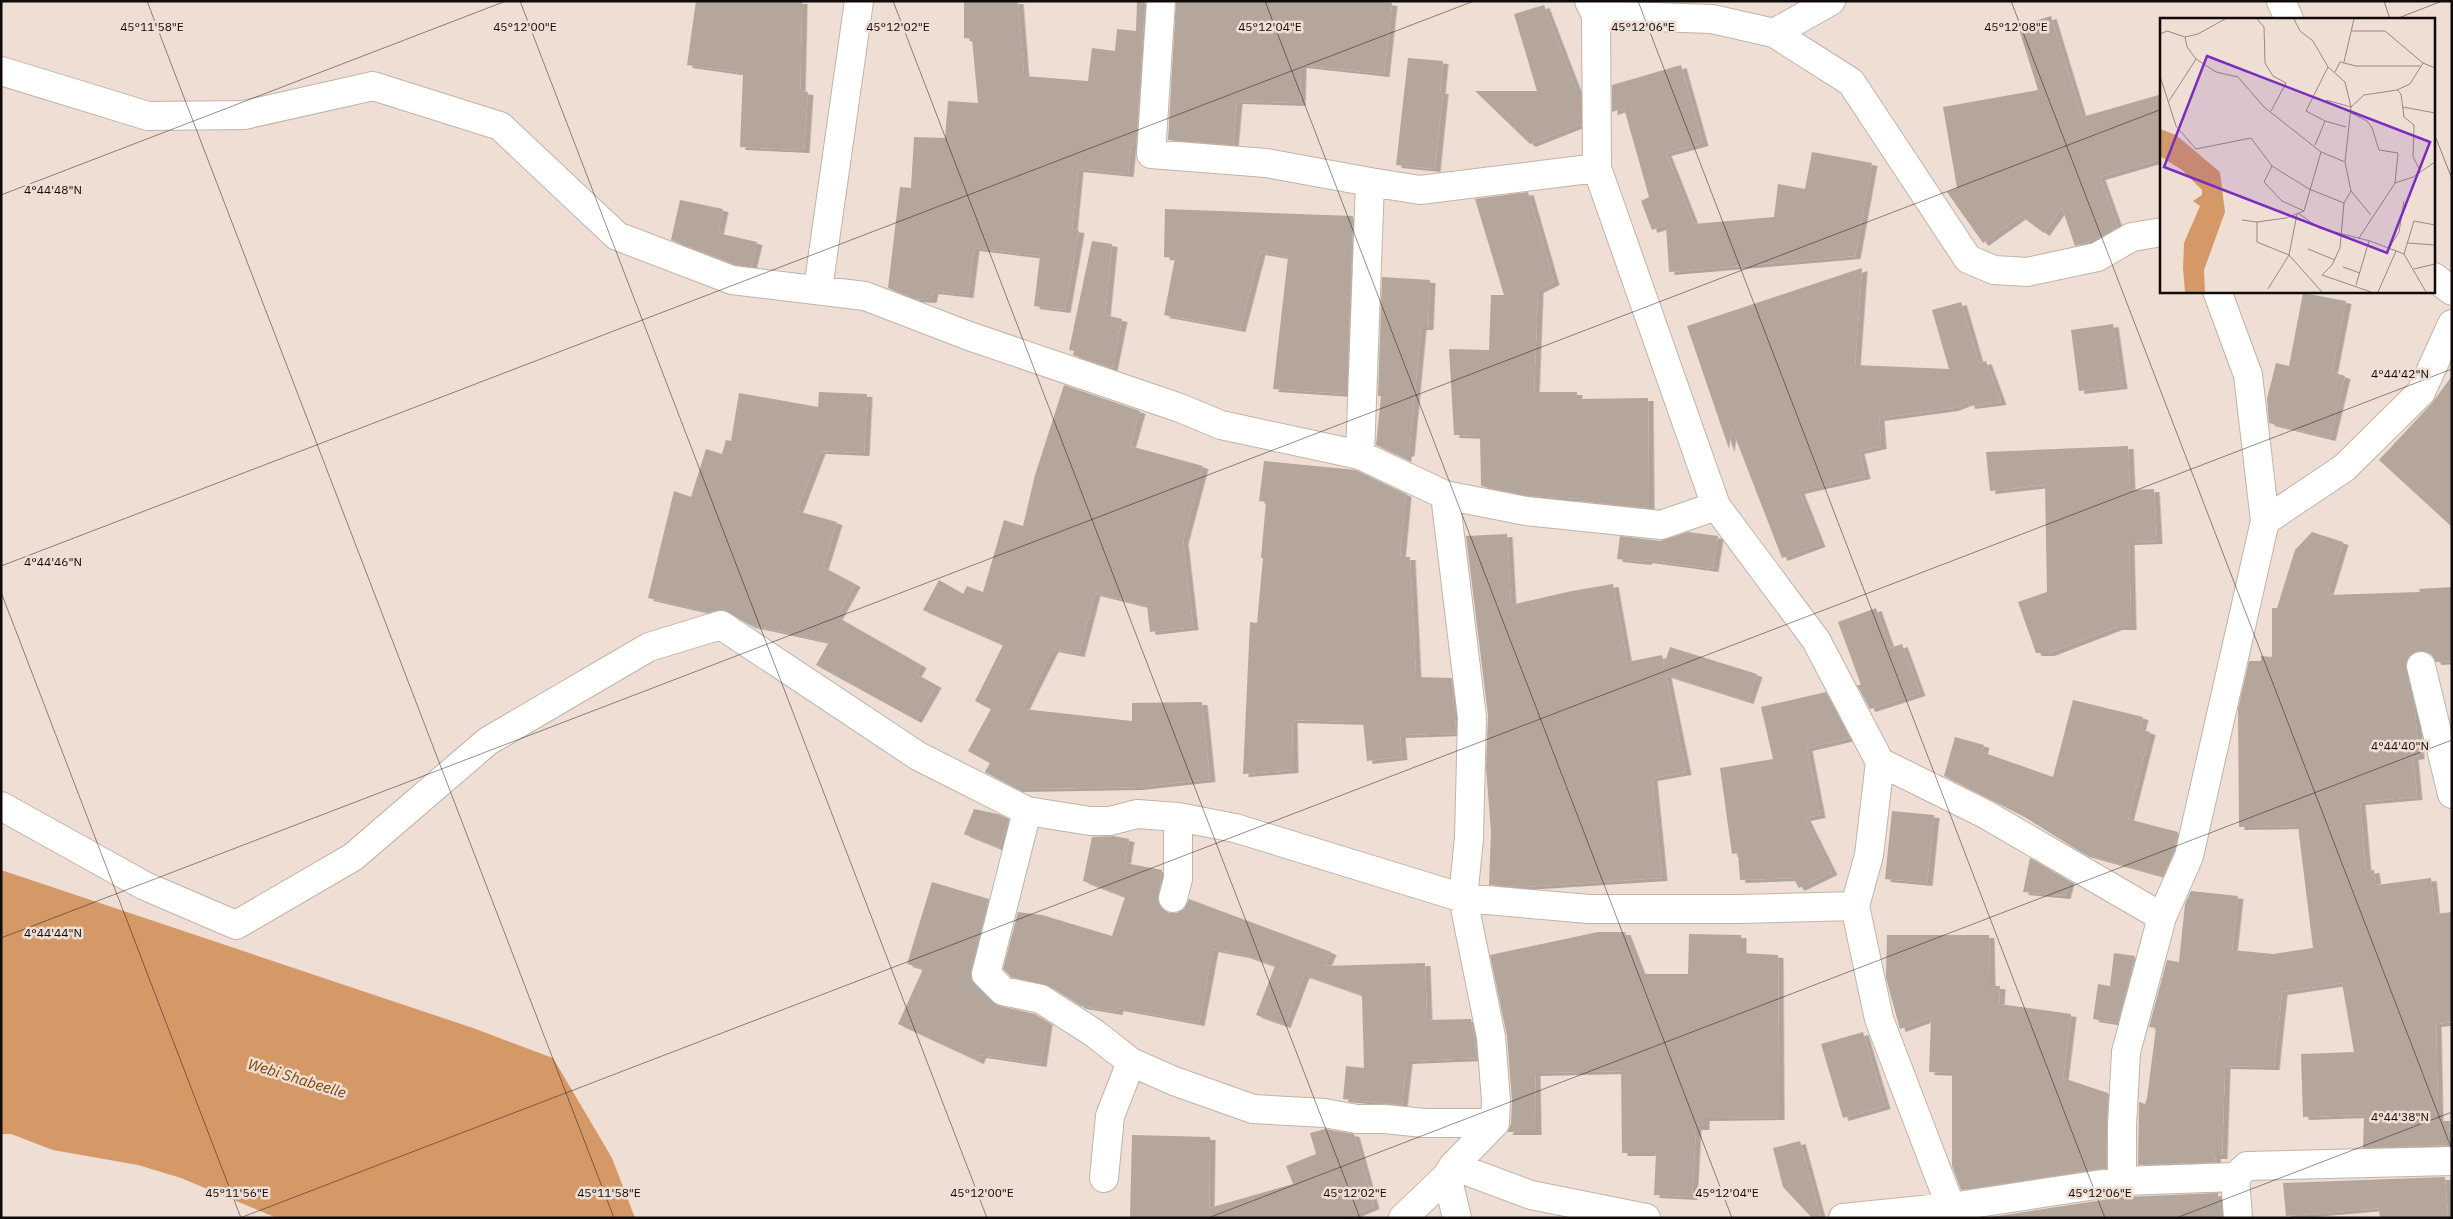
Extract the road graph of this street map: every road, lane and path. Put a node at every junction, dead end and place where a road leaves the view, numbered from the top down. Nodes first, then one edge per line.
1 (859, 1) edge
2 (1161, 1) edge
3 (1831, 1) edge
4 (2281, 1) edge
5 (1593, 8) edge
6 (2289, 18) edge
7 (1774, 33) junction
8 (1, 71) edge
9 (1597, 168) junction
10 (1370, 182) junction
11 (2160, 232) edge
12 (2436, 279) edge
13 (818, 289) junction
14 (2452, 291) edge
15 (2217, 292) edge
16 (2452, 324) edge
17 (1360, 455) junction
18 (1445, 495) junction
19 (1716, 506) junction
20 (2265, 521) junction
21 (2421, 666) dead end
22 (1880, 762) junction
23 (2452, 794) edge
24 (1, 806) edge
25 (1027, 811) junction
26 (1178, 817) junction
27 (1173, 898) dead end
28 (1463, 898) junction
29 (1855, 906) junction
30 (2162, 918) junction
31 (1131, 1062) junction
32 (1495, 1123) junction
33 (2452, 1161) edge
34 (1450, 1171) junction
35 (2235, 1177) junction
36 (1104, 1178) dead end
37 (2122, 1182) junction
38 (1953, 1212) edge
39 (1403, 1218) edge
40 (1457, 1218) edge
41 (1646, 1218) edge
42 (1843, 1218) edge
43 (2238, 1218) edge

1 - 13 street
2 - 10 street
3 - 7 street
4 - 6 street
5 - 7 street
5 - 9 street
7 - 11 street
8 - 13 street
9 - 10 street
9 - 19 street
10 - 17 street
12 - 14 street
13 - 17 street
15 - 20 street
16 - 20 street
17 - 18 street
18 - 19 street
18 - 28 street
19 - 22 street
20 - 30 street
21 - 23 street
22 - 29 street
22 - 30 street
24 - 25 street
25 - 26 street
25 - 31 street
26 - 27 street
26 - 28 street
28 - 29 street
28 - 32 street
29 - 38 street
30 - 37 street
31 - 32 street
31 - 36 street
32 - 34 street
33 - 35 street
34 - 39 street
34 - 40 street
34 - 41 street
35 - 37 street
35 - 43 street
37 - 38 street
38 - 42 street

